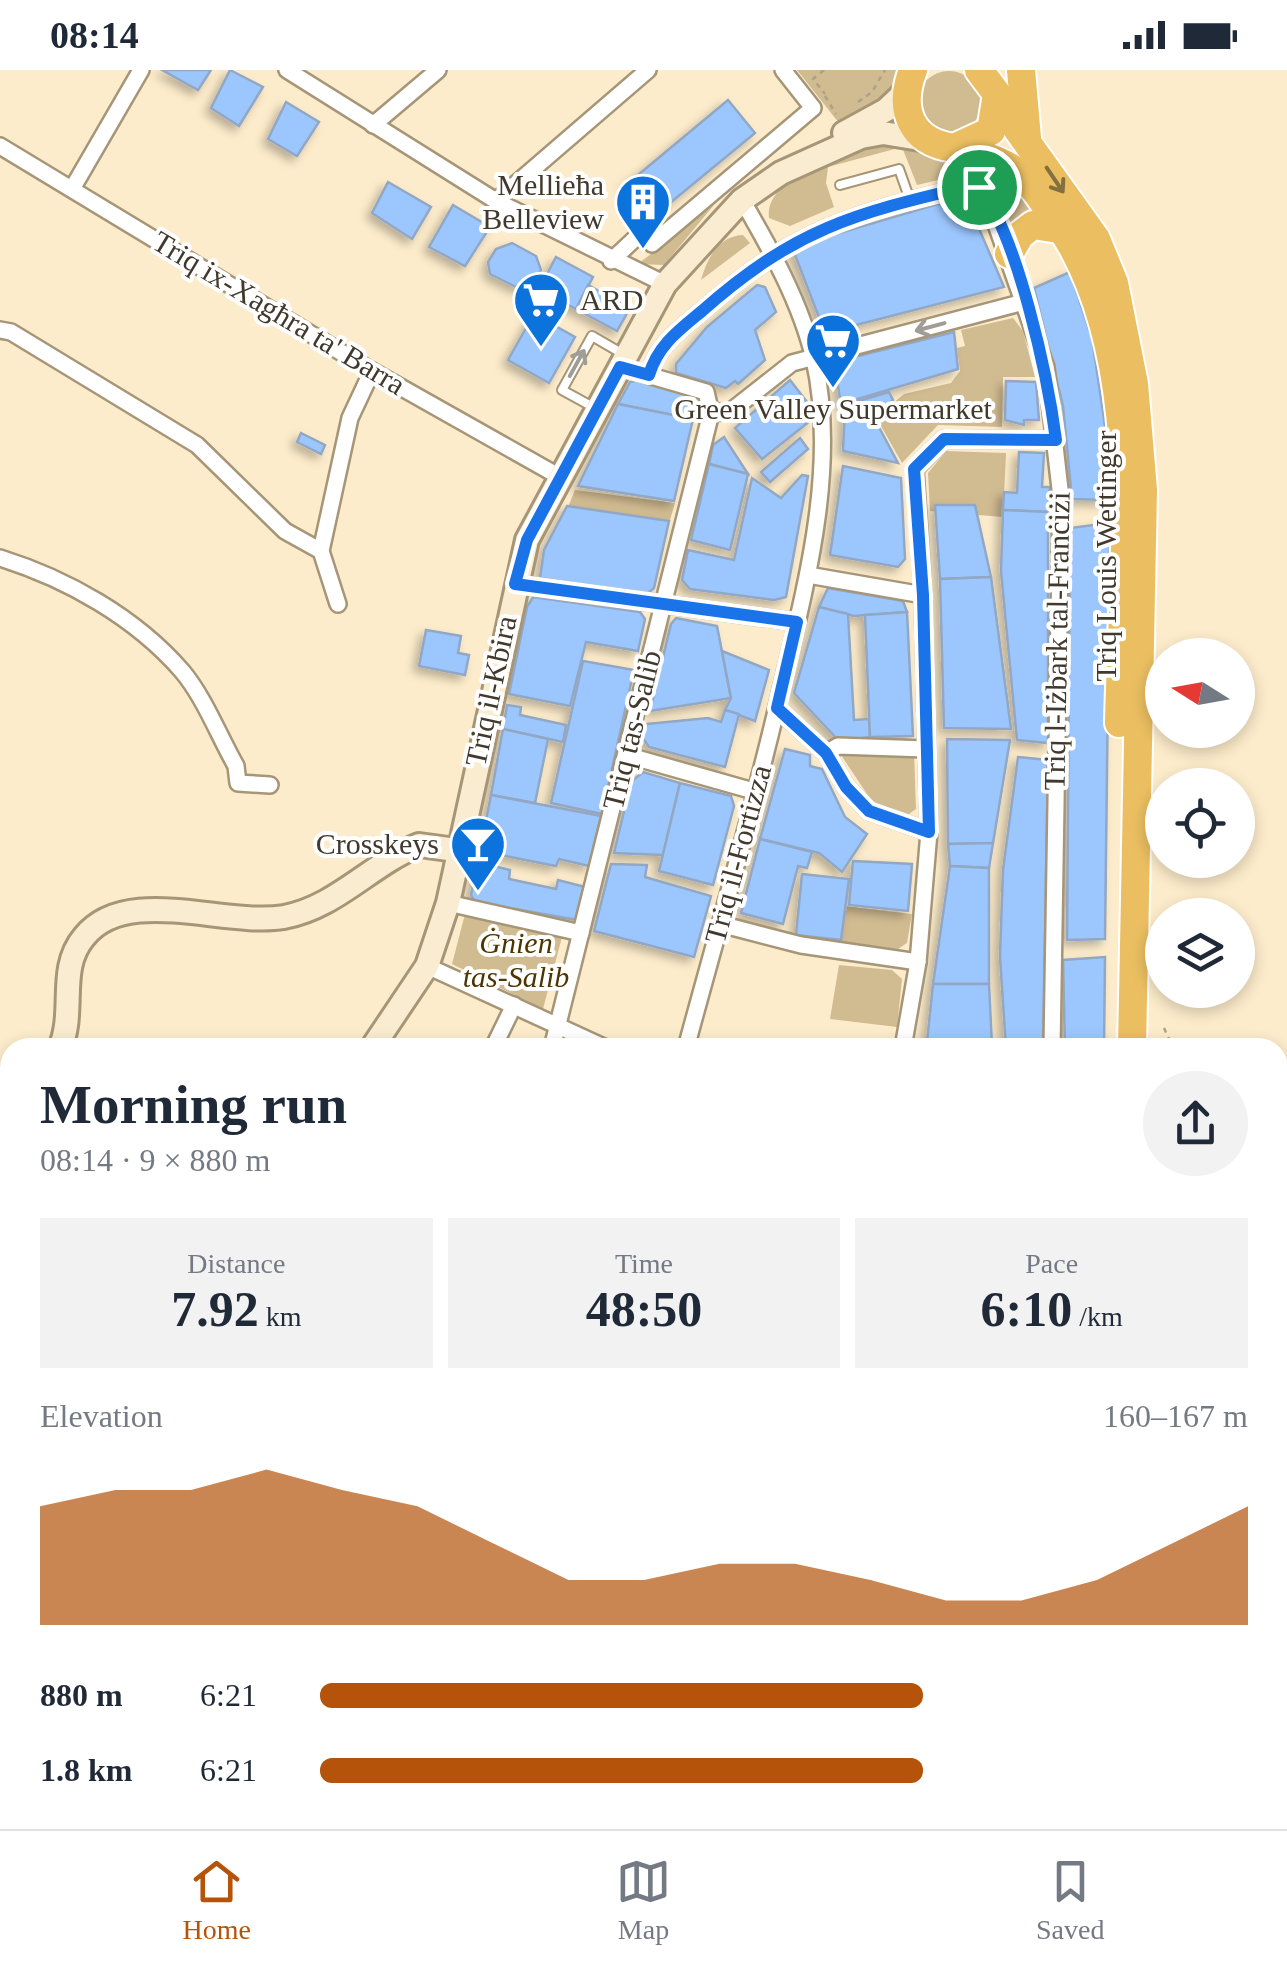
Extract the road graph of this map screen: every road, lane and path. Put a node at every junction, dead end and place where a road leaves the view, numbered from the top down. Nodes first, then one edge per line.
1 (141, 70) edge
2 (286, 70) edge
3 (438, 70) edge
4 (648, 70) edge
5 (784, 70) edge
6 (824, 70) edge
7 (885, 70) edge
8 (980, 70) edge
9 (1021, 70) edge
10 (909, 81) edge
11 (826, 96) dead end
12 (998, 102) junction
13 (837, 117) dead end
14 (372, 124) junction
15 (926, 140) junction
16 (1027, 140) junction
17 (0, 146) edge
18 (962, 148) junction
19 (840, 184) dead end
20 (72, 189) junction
21 (742, 200) junction
22 (910, 200) junction
23 (496, 201) junction
24 (1064, 230) junction
25 (773, 253) junction
26 (1009, 254) junction
27 (611, 261) junction
28 (664, 284) junction
29 (1024, 302) junction
30 (0, 330) edge
31 (814, 357) junction
32 (623, 361) junction
33 (372, 371) junction
34 (649, 375) junction
35 (596, 409) junction
36 (711, 413) junction
37 (1056, 440) junction
38 (560, 477) junction
39 (320, 551) junction
40 (0, 558) edge
41 (808, 575) junction
42 (515, 584) junction
43 (923, 595) junction
44 (338, 604) dead end
45 (663, 606) junction
46 (797, 622) junction
47 (777, 708) junction
48 (926, 749) junction
49 (826, 753) junction
50 (626, 755) junction
51 (270, 785) dead end
52 (756, 792) junction
53 (929, 832) junction
54 (456, 850) junction
55 (448, 903) junction
56 (720, 924) junction
57 (580, 933) junction
58 (918, 962) junction
59 (427, 966) junction
60 (514, 1005) junction
61 (1132, 1017) junction
62 (556, 1026) junction
63 (1164, 1028) dead end
64 (61, 1038) edge
65 (379, 1038) edge
66 (498, 1038) edge
67 (554, 1038) edge
68 (583, 1038) edge
69 (689, 1038) edge
70 (904, 1038) edge
71 (1052, 1038) edge
72 (1114, 1038) edge
73 (1132, 1038) edge
74 (1141, 1038) edge
75 (1168, 1038) edge

1 - 20 street
2 - 14 street
3 - 14 street
4 - 23 street
5 - 27 street
6 - 11 path
7 - 13 path
8 - 12 highway, Triq Louis Wettinger
9 - 16 highway
10 - 15 highway
10 - 21 main road, Triq il-Kbira
12 - 16 highway, Triq Louis Wettinger
12 - 18 highway
14 - 23 street
15 - 18 highway, Triq Louis Wettinger
15 - 21 main road, Triq il-Kbira
16 -> 61 highway, Triq Louis Wettinger
17 - 20 street, Triq ix-Xagħra ta' Barra
18 - 24 highway, Triq Louis Wettinger
19 - 22 lane
20 - 33 street, Triq ix-Xagħra ta' Barra
21 - 25 street, Triq il-Fortizza
21 - 28 main road, Triq il-Kbira
22 - 25 street
22 - 26 street, Triq l-Iżbark tal-Franċiżi
23 - 27 street
24 - 26 highway
24 - 72 highway, Triq Louis Wettinger
25 - 31 street, Triq il-Fortizza
25 - 34 street
26 - 29 street, Triq l-Iżbark tal-Franċiżi
27 - 28 street
28 - 32 main road, Triq il-Kbira
29 -> 31 street
29 - 37 street, Triq l-Iżbark tal-Franċiżi
30 - 39 street
31 - 36 street
31 - 41 street, Triq il-Fortizza
32 - 34 street
32 - 35 main road, Triq il-Kbira
35 -> 32 lane
33 - 38 street, Triq ix-Xagħra ta' Barra
33 - 39 street
34 - 36 street
35 - 38 main road, Triq il-Kbira
36 - 45 street, Triq tas-Salib
37 - 43 street
37 - 71 street, Triq l-Iżbark tal-Franċiżi
38 - 42 main road, Triq il-Kbira
39 - 44 street
40 - 51 street
41 - 43 street
41 - 46 street, Triq il-Fortizza
42 - 45 street
42 - 54 main road, Triq il-Kbira
43 - 48 street
45 - 46 street
45 - 50 street, Triq tas-Salib
46 - 47 street, Triq il-Fortizza
47 - 49 street
47 - 52 street, Triq il-Fortizza
48 - 49 street
48 - 53 street
49 - 53 street
50 - 52 street
50 - 57 street, Triq tas-Salib
52 - 56 street, Triq il-Fortizza
53 - 58 street
54 - 55 main road, Triq il-Kbira
54 - 64 main road
55 - 57 street
55 - 59 main road, Triq il-Kbira
56 - 58 street
56 - 69 street, Triq il-Fortizza
57 - 62 street, Triq tas-Salib
58 - 70 street
59 - 60 street
59 - 65 main road, Triq il-Kbira
60 - 62 street
60 - 66 street
61 - 73 highway, Triq Louis Wettinger
61 - 74 main road
62 - 67 street, Triq tas-Salib
62 - 68 street
63 - 75 path

